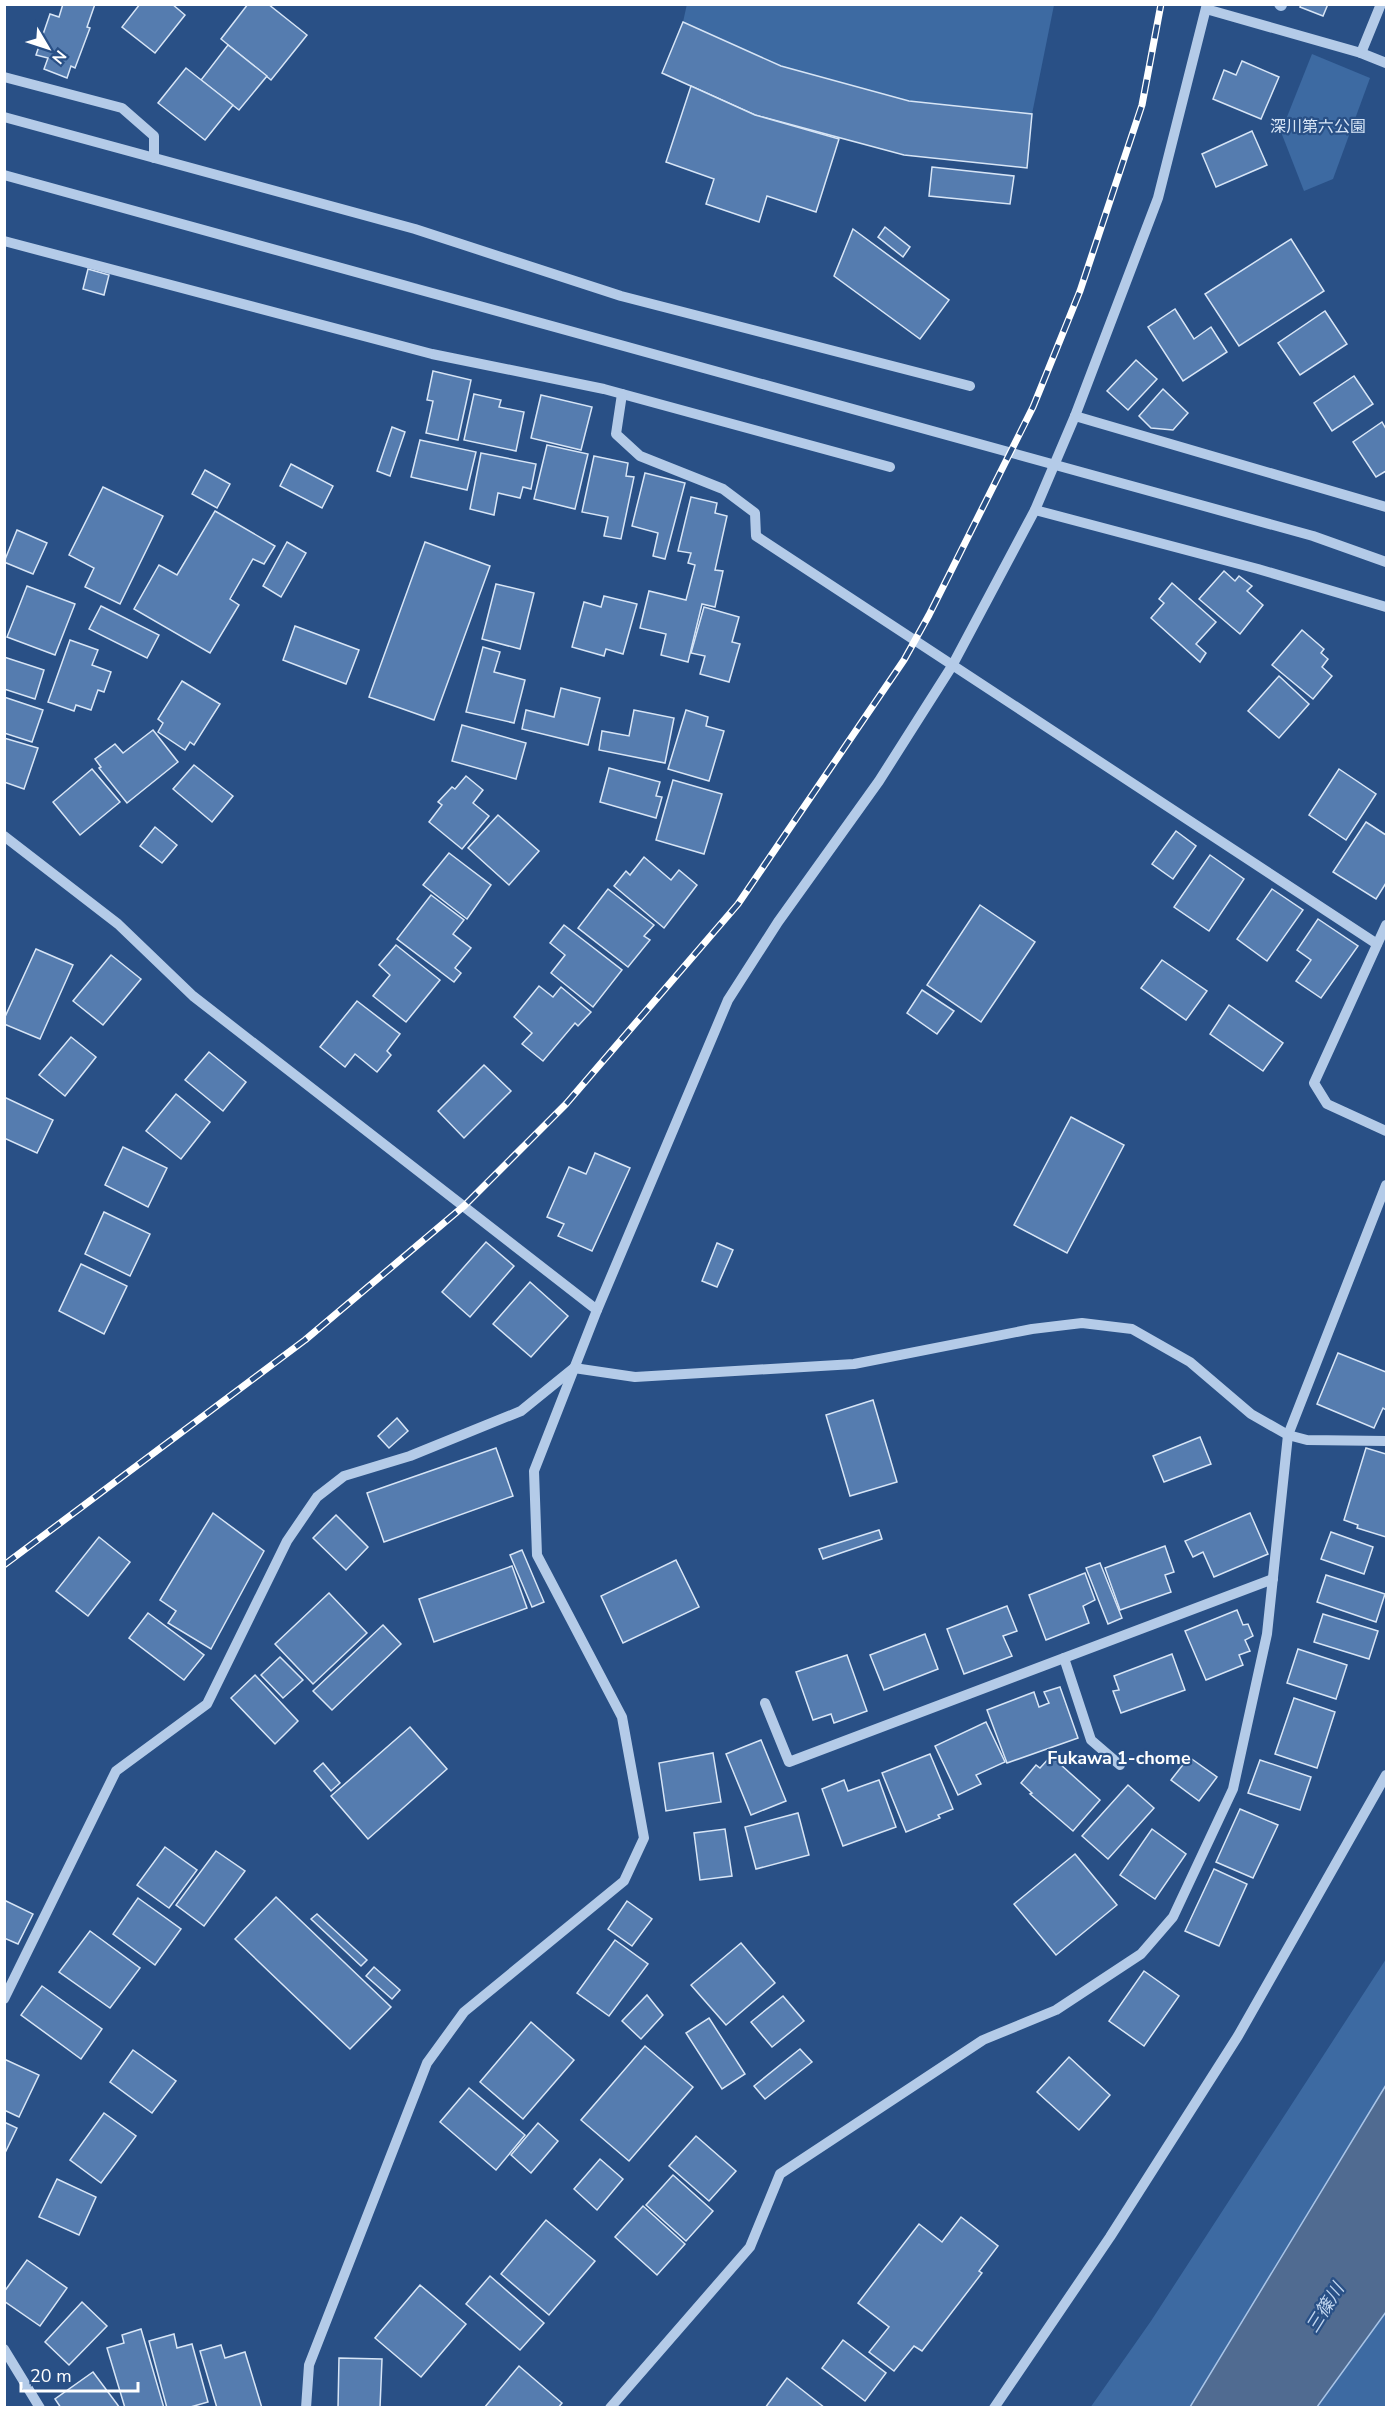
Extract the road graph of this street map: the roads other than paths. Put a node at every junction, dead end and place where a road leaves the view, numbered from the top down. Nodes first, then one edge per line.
1 (1381, 4) edge
2 (1206, 7) edge
3 (1361, 53) junction
4 (1386, 63) edge
5 (4, 77) edge
6 (4, 117) edge
7 (154, 158) junction
8 (4, 175) edge
9 (4, 241) edge
10 (970, 386) dead end
11 (622, 394) junction
12 (1075, 416) junction
13 (890, 467) dead end
14 (1386, 507) edge
15 (1035, 510) junction
16 (1386, 562) edge
17 (1386, 607) edge
18 (952, 666) junction
19 (4, 836) edge
20 (1386, 925) edge
21 (1377, 944) junction
22 (1386, 1131) edge
23 (1386, 1185) edge
24 (597, 1310) junction
25 (574, 1368) junction
26 (1288, 1435) junction
27 (1386, 1441) edge
28 (1273, 1579) junction
29 (1064, 1658) junction
30 (765, 1703) dead end
31 (1120, 1765) dead end
32 (1386, 1775) edge
33 (4, 1999) edge
34 (4, 2349) edge
35 (40, 2408) edge
36 (306, 2408) edge
37 (610, 2408) edge
38 (994, 2408) edge

1 - 3 street
2 - 3 street
2 - 12 street
3 - 4 street
5 - 7 street
6 - 7 street
7 - 10 street
8 - 16 street
9 - 11 street
11 - 13 street
11 - 18 street
12 - 14 street
12 - 15 street
15 - 17 street
15 - 18 street
18 - 21 street
18 - 24 street
19 - 24 street
20 - 21 street
21 - 22 street
23 - 26 street
24 - 25 street
25 - 26 street
25 - 33 street
25 - 36 street
26 - 27 street
26 - 28 street
28 - 29 street
28 - 37 street
29 - 30 street
29 - 31 street
32 - 38 street
34 - 35 street

